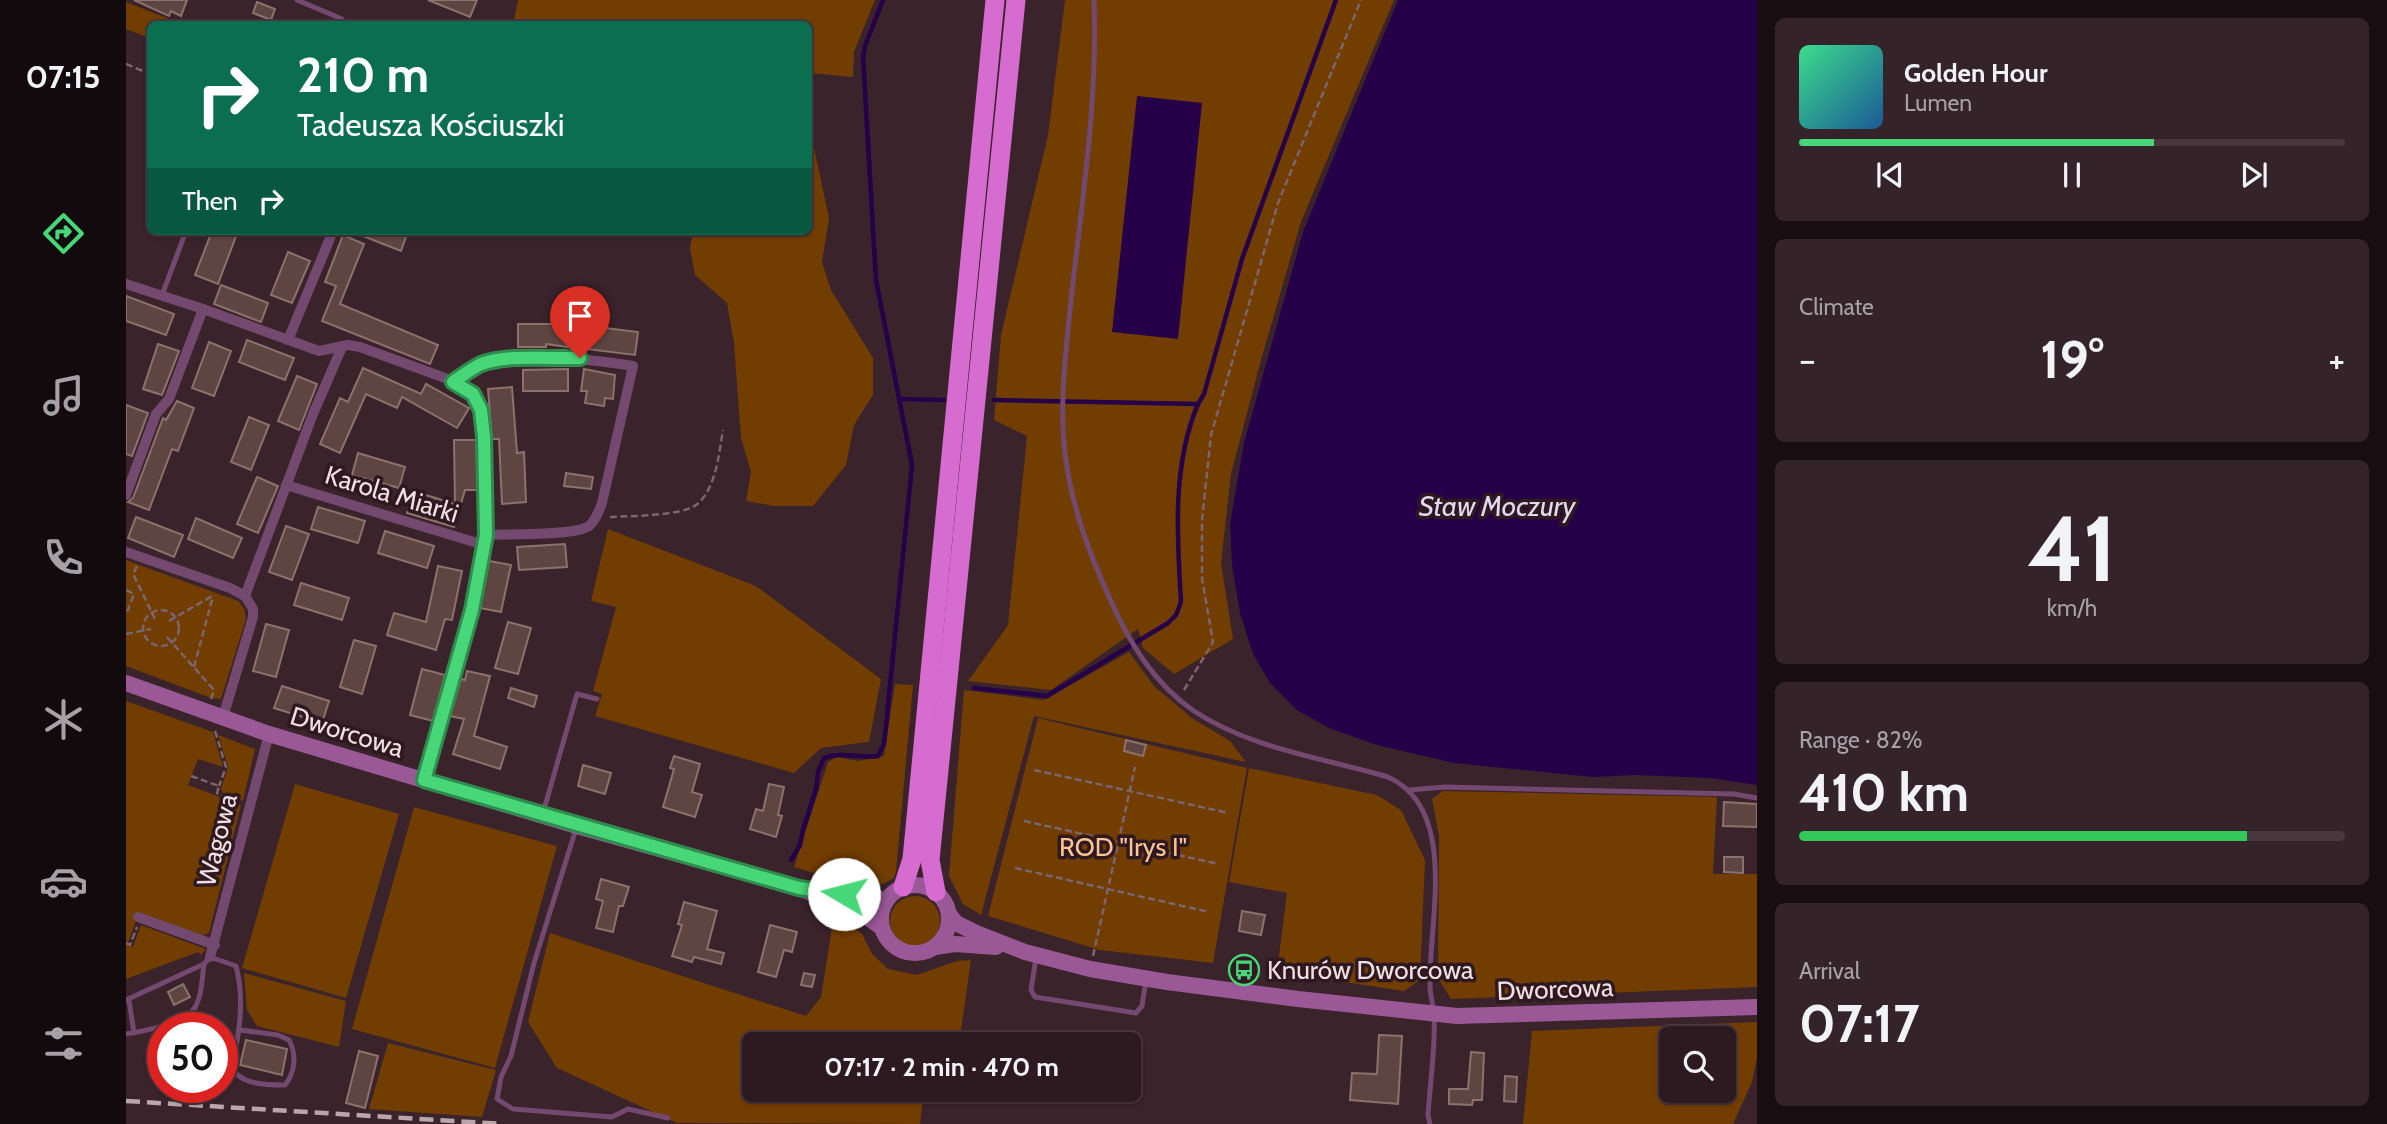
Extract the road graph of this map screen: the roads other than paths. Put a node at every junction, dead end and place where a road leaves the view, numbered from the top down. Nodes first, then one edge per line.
1 (297, 0) edge
2 (995, 0) edge
3 (1016, 0) edge
4 (1094, 0) edge
5 (342, 19) dead end
6 (185, 235) edge
7 (331, 235) edge
8 (126, 284) edge
9 (162, 295) junction
10 (203, 309) junction
11 (288, 340) junction
12 (342, 347) junction
13 (453, 382) junction
14 (286, 485) junction
15 (126, 495) edge
16 (485, 540) junction
17 (126, 552) edge
18 (246, 596) junction
19 (126, 683) edge
20 (597, 699) dead end
21 (219, 724) junction
22 (269, 734) junction
23 (424, 780) junction
24 (1410, 790) junction
25 (1757, 798) edge
26 (542, 816) junction
27 (577, 826) junction
28 (904, 887) junction
29 (799, 888) junction
30 (936, 892) junction
31 (887, 901) junction
32 (948, 914) junction
33 (139, 917) road end
34 (881, 927) junction
35 (215, 945) junction
36 (935, 947) junction
37 (1031, 953) junction
38 (207, 960) junction
39 (1146, 979) junction
40 (127, 1000) edge
41 (1757, 1007) edge
42 (1434, 1014) junction
43 (240, 1030) junction
44 (134, 1033) junction
45 (126, 1034) edge
46 (668, 1118) dead end
47 (1430, 1124) edge

1 - 5 lane
2 - 28 highway
3 - 30 highway
4 - 24 lane
6 - 9 lane
7 - 11 street
8 - 9 street
9 - 10 street
10 - 11 street
10 - 15 street
11 - 12 street
12 - 13 street
12 - 14 street
13 - 16 street
13 - 16 street, Karola Miarki
14 - 16 street, Karola Miarki
14 - 18 street
16 - 23 street
17 - 18 street
18 - 21 street
19 - 21 main road, Dworcowa
20 - 26 lane
21 - 22 main road, Dworcowa
22 - 23 main road, Dworcowa
22 - 35 street, Wagowa
23 - 26 main road, Dworcowa
24 - 25 lane
24 - 42 lane
26 - 27 main road, Dworcowa
27 - 29 main road, Dworcowa
27 - 46 lane
28 - 30 main road
28 - 31 main road
29 - 31 main road, Dworcowa
29 - 34 main road, Dworcowa
30 - 32 main road
31 - 34 main road
32 - 36 main road
32 - 37 main road, Dworcowa
33 - 35 street
34 - 36 main road
35 - 38 street, Wagowa
36 - 37 main road, Dworcowa
37 - 39 main road, Dworcowa
37 - 39 lane
38 - 40 lane
38 - 43 lane
38 - 44 lane
39 - 42 main road, Dworcowa
40 - 44 lane
41 - 42 main road, Dworcowa
42 - 47 lane
43 - 43 lane
44 - 45 lane

